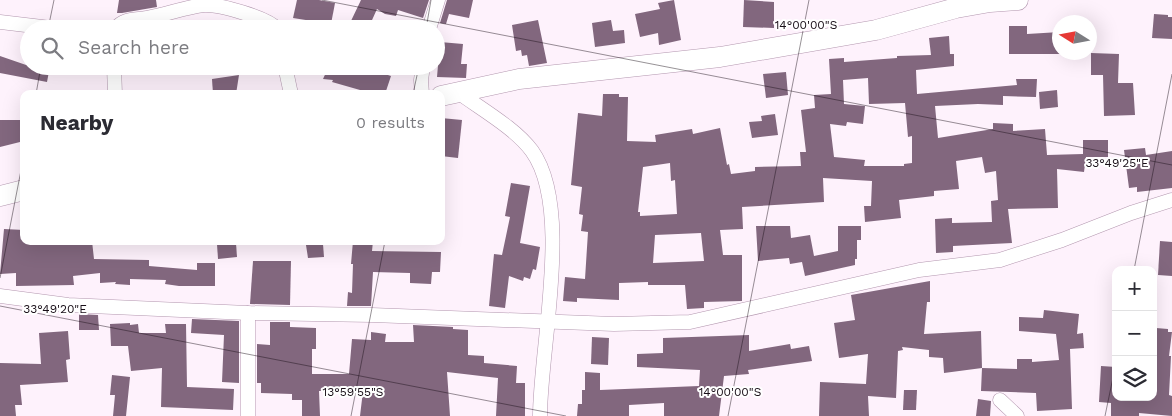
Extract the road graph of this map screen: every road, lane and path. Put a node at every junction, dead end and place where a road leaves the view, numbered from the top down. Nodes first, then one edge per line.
1 (438, 0) edge
2 (1018, 0) edge
3 (132, 20) edge
4 (265, 20) edge
5 (432, 20) edge
6 (0, 22) edge
7 (20, 24) edge
8 (114, 75) edge
9 (287, 75) edge
10 (422, 75) edge
11 (115, 90) edge
12 (290, 90) edge
13 (422, 90) edge
14 (450, 94) edge
15 (20, 191) edge
16 (0, 196) edge
17 (1172, 200) edge
18 (0, 296) edge
19 (248, 313) junction
20 (548, 320) junction
21 (1000, 400) dead end
22 (248, 416) edge
23 (540, 416) edge
24 (1018, 416) edge

1 - 5 street
2 - 14 street
3 - 4 street
6 - 7 street
8 - 11 street
9 - 12 street
10 - 13 street
14 - 20 street
15 - 16 street
17 - 20 street
18 - 19 street
19 - 20 street
19 - 22 street
20 - 23 street
21 - 24 street

